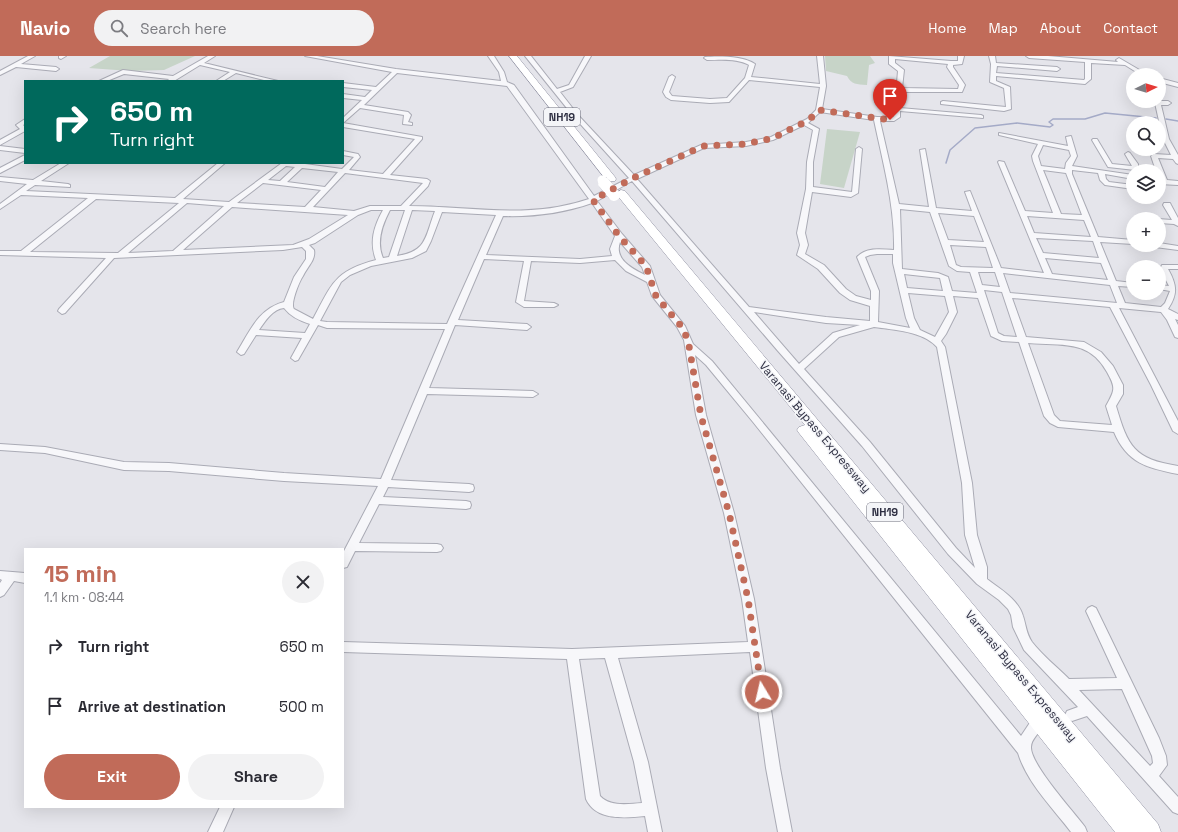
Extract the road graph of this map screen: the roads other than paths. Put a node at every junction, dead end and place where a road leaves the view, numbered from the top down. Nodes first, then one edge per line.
1 (32, 56) edge
2 (212, 56) edge
3 (308, 56) edge
4 (491, 56) edge
5 (506, 56) edge
6 (513, 56) edge
7 (528, 56) edge
8 (588, 56) edge
9 (820, 56) edge
10 (892, 56) edge
11 (961, 56) edge
12 (992, 56) edge
13 (1030, 56) edge
14 (1109, 56) edge
15 (1115, 57) edge
16 (706, 58) dead end
17 (741, 58) edge
18 (1088, 61) junction
19 (199, 63) junction
20 (951, 63) junction
21 (994, 64) junction
22 (1124, 64) junction
23 (15, 65) junction
24 (1132, 68) edge
25 (56, 69) dead end
26 (1057, 69) dead end
27 (396, 71) junction
28 (0, 72) edge
29 (234, 72) junction
30 (993, 74) junction
31 (672, 77) dead end
32 (748, 78) junction
33 (172, 79) edge
34 (104, 80) edge
35 (221, 80) edge
36 (270, 80) edge
37 (1166, 82) edge
38 (504, 83) junction
39 (344, 85) edge
40 (1178, 85) edge
41 (823, 86) junction
42 (377, 89) junction
43 (900, 90) junction
44 (557, 91) junction
45 (344, 96) edge
46 (367, 99) junction
47 (1168, 103) dead end
48 (360, 106) junction
49 (897, 109) junction
50 (819, 110) junction
51 (943, 113) junction
52 (981, 117) dead end
53 (877, 119) junction
54 (344, 120) edge
55 (24, 122) edge
56 (806, 122) junction
57 (344, 124) edge
58 (410, 124) dead end
59 (24, 129) edge
60 (24, 129) edge
61 (1001, 134) dead end
62 (1069, 137) dead end
63 (1095, 140) dead end
64 (1168, 142) junction
65 (0, 143) edge
66 (1041, 143) junction
67 (1178, 143) edge
68 (0, 148) edge
69 (859, 149) dead end
70 (1072, 149) junction
71 (922, 150) dead end
72 (24, 151) edge
73 (344, 153) edge
74 (1130, 156) edge
75 (24, 158) edge
76 (1177, 159) edge
77 (1001, 162) dead end
78 (64, 164) edge
79 (221, 164) edge
80 (285, 164) edge
81 (302, 164) edge
82 (1136, 164) edge
83 (1156, 164) edge
84 (1039, 168) junction
85 (1068, 169) junction
86 (345, 170) junction
87 (0, 171) edge
88 (1126, 171) edge
89 (1101, 172) junction
90 (1126, 173) edge
91 (386, 175) junction
92 (633, 178) junction
93 (0, 179) edge
94 (606, 180) junction
95 (261, 182) junction
96 (1166, 182) edge
97 (33, 183) junction
98 (1178, 183) edge
99 (280, 184) junction
100 (68, 186) dead end
101 (1126, 186) edge
102 (326, 189) junction
103 (809, 189) junction
104 (968, 192) dead end
105 (19, 193) junction
106 (94, 197) junction
107 (177, 200) junction
108 (593, 200) junction
109 (185, 201) junction
110 (232, 204) junction
111 (1167, 205) dead end
112 (896, 206) junction
113 (0, 207) edge
114 (388, 208) junction
115 (406, 208) junction
116 (307, 209) junction
117 (440, 209) junction
118 (933, 210) junction
119 (354, 213) junction
120 (500, 214) junction
121 (977, 214) junction
122 (1022, 214) junction
123 (1058, 216) junction
124 (1087, 218) junction
125 (1166, 221) edge
126 (1177, 223) edge
127 (1031, 235) junction
128 (619, 236) junction
129 (1094, 239) junction
130 (1126, 241) edge
131 (945, 242) junction
132 (304, 244) junction
133 (989, 245) junction
134 (1166, 246) edge
135 (1178, 248) edge
136 (896, 252) junction
137 (0, 254) edge
138 (22, 254) junction
139 (174, 254) junction
140 (1040, 255) junction
141 (116, 256) junction
142 (481, 257) junction
143 (617, 258) junction
144 (392, 259) junction
145 (528, 259) junction
146 (1104, 260) junction
147 (380, 261) junction
148 (1178, 267) edge
149 (973, 269) junction
150 (998, 270) junction
151 (899, 271) junction
152 (1049, 276) junction
153 (650, 280) junction
154 (1114, 283) junction
155 (1126, 284) edge
156 (1166, 288) edge
157 (1176, 289) edge
158 (904, 290) junction
159 (981, 292) junction
160 (1005, 292) junction
161 (949, 293) junction
162 (288, 304) junction
163 (874, 304) junction
164 (1118, 305) junction
165 (554, 306) dead end
166 (747, 309) junction
167 (1163, 310) junction
168 (62, 311) dead end
169 (1178, 317) edge
170 (314, 322) junction
171 (451, 324) junction
172 (874, 324) junction
173 (527, 327) dead end
174 (254, 332) junction
175 (916, 332) junction
176 (1178, 335) edge
177 (307, 336) junction
178 (1023, 340) junction
179 (936, 341) junction
180 (689, 345) junction
181 (241, 352) dead end
182 (295, 358) dead end
183 (799, 369) junction
184 (424, 391) junction
185 (533, 394) dead end
186 (1117, 429) junction
187 (1178, 431) edge
188 (0, 447) edge
189 (1178, 470) edge
190 (384, 484) junction
191 (470, 488) dead end
192 (376, 500) junction
193 (466, 505) dead end
194 (352, 547) junction
195 (437, 548) dead end
196 (344, 562) edge
197 (929, 574) junction
198 (6, 576) edge
199 (24, 578) edge
200 (981, 581) junction
201 (0, 592) edge
202 (1092, 611) dead end
203 (344, 647) edge
204 (755, 647) junction
205 (610, 653) junction
206 (572, 654) junction
207 (1127, 683) junction
208 (1066, 685) junction
209 (1089, 709) junction
210 (1072, 715) dead end
211 (1036, 726) dead end
212 (1024, 750) junction
213 (1150, 777) junction
214 (1178, 807) edge
215 (227, 808) edge
216 (650, 809) junction
217 (215, 832) edge
218 (655, 832) edge
219 (785, 832) edge
220 (1080, 832) edge
221 (1129, 832) edge
222 (1150, 832) edge

1 - 23 street
2 - 19 street
3 - 27 street
4 - 38 street
5 - 94 highway, Varanasi Bypass Expressway / NH19
6 - 94 highway, Varanasi Bypass Expressway / NH19
7 - 44 street
8 - 44 street
9 - 41 street
10 - 20 street
10 - 43 street
11 - 20 street
12 - 21 street
13 - 18 street
14 - 15 street
15 - 22 street
16 - 17 street
17 - 32 street
18 - 22 street
18 - 30 street
19 - 29 street
19 - 33 street
20 - 43 street
21 - 26 street
21 - 30 street
22 - 24 street
23 - 25 street
23 - 28 street
27 - 38 street
27 - 42 street
29 - 35 street
29 - 36 street
30 - 51 street
31 - 32 street
32 - 41 street
33 - 34 street
37 - 40 street
38 - 108 street
39 - 42 street
41 - 50 street
42 - 46 street
43 - 49 street
44 - 92 street
45 - 46 street
46 - 48 street
47 - 64 street
48 - 54 street
48 - 58 street
49 - 51 street
49 - 53 street
50 - 53 street
50 - 56 street
51 - 52 street
53 - 112 street
55 - 59 street
56 - 92 street
56 - 103 street
57 - 91 street
60 - 65 street
61 - 66 street
62 - 70 street
63 - 88 street
64 - 67 street
64 - 76 street
66 - 70 street
66 - 84 street
68 - 72 street
69 - 103 street
70 - 85 street
71 - 118 street
73 - 86 street
74 - 82 street
75 - 87 street
76 - 83 street
77 - 122 street
78 - 97 street
79 - 107 street
80 - 81 street
80 - 95 street
81 - 86 street
81 - 99 street
84 - 85 street
84 - 123 street
85 - 89 street
85 - 124 street
86 - 91 street
86 - 102 street
89 - 90 street
89 - 101 street
91 - 115 street
92 - 108 street
92 - 166 street
93 - 97 street
94 - 197 highway, Varanasi Bypass Expressway / NH19, bridge
95 - 99 street
95 - 110 street
96 - 98 street
97 - 100 street
97 - 105 street
99 - 102 street
102 - 116 street
103 - 163 street
104 - 121 street
105 - 106 street
105 - 113 street
106 - 107 street
106 - 138 street
107 - 109 street
108 - 120 street
108 - 128 street
109 - 110 street
109 - 141 street
110 - 116 street
110 - 139 street
111 - 126 street
112 - 118 street
112 - 136 street
114 - 115 street
114 - 119 street
114 - 147 street
115 - 117 street
115 - 144 street
116 - 119 street
117 - 120 street
117 - 144 street
118 - 121 street
118 - 131 street
119 - 132 street
120 - 142 street
121 - 133 street
122 - 123 street
122 - 127 street
123 - 124 street
124 - 129 street
125 - 126 street
127 - 129 street
127 - 140 street
128 - 143 street
128 - 153 street
129 - 130 street
129 - 146 street
131 - 133 street
131 - 149 street
132 - 139 street
132 - 162 street
133 - 150 street
134 - 135 street
136 - 151 street
136 - 163 street
137 - 138 street
138 - 141 street
139 - 141 street
140 - 146 street
140 - 152 street
141 - 168 street
142 - 145 street
142 - 171 street
143 - 145 street
143 - 153 street
144 - 147 street
145 - 165 street
146 - 154 street
147 - 170 street
148 - 157 street
149 - 150 street
149 - 159 street
150 - 152 street
150 - 160 street
151 - 158 street
151 - 161 street
152 - 154 street
153 - 180 street
154 - 155 street
154 - 164 street
156 - 157 street
157 - 167 street
158 - 161 street
158 - 175 street
159 - 160 street
159 - 161 street
159 - 178 street
160 - 164 street
160 - 178 street
161 - 179 street
162 - 170 street
162 - 174 street
163 - 172 street
164 - 167 street
164 - 187 street
166 - 172 street
166 - 183 street
167 - 169 street
167 - 176 street
170 - 171 street
170 - 177 street
171 - 173 street
171 - 184 street
172 - 175 street
172 - 183 street
174 - 177 street
174 - 181 street
175 - 179 street
177 - 182 street
178 - 186 street
178 - 186 street
179 - 200 street
180 - 204 street
180 - 212 street
183 - 200 street
184 - 185 street
184 - 190 street
186 - 189 street
188 - 190 street
190 - 191 street
190 - 192 street
192 - 193 street
192 - 194 street
194 - 195 street
194 - 196 street
197 - 221 highway, Varanasi Bypass Expressway / NH19
197 - 222 highway, Varanasi Bypass Expressway / NH19
198 - 199 street
198 - 201 street
200 - 208 street
202 - 207 street
203 - 206 street
204 - 205 street
204 - 219 street
205 - 206 street
205 - 216 street
206 - 216 street
207 - 208 street
207 - 213 street
208 - 209 street
209 - 210 street
209 - 213 street
211 - 212 street
212 - 220 street
213 - 214 street
215 - 217 street
216 - 218 street

